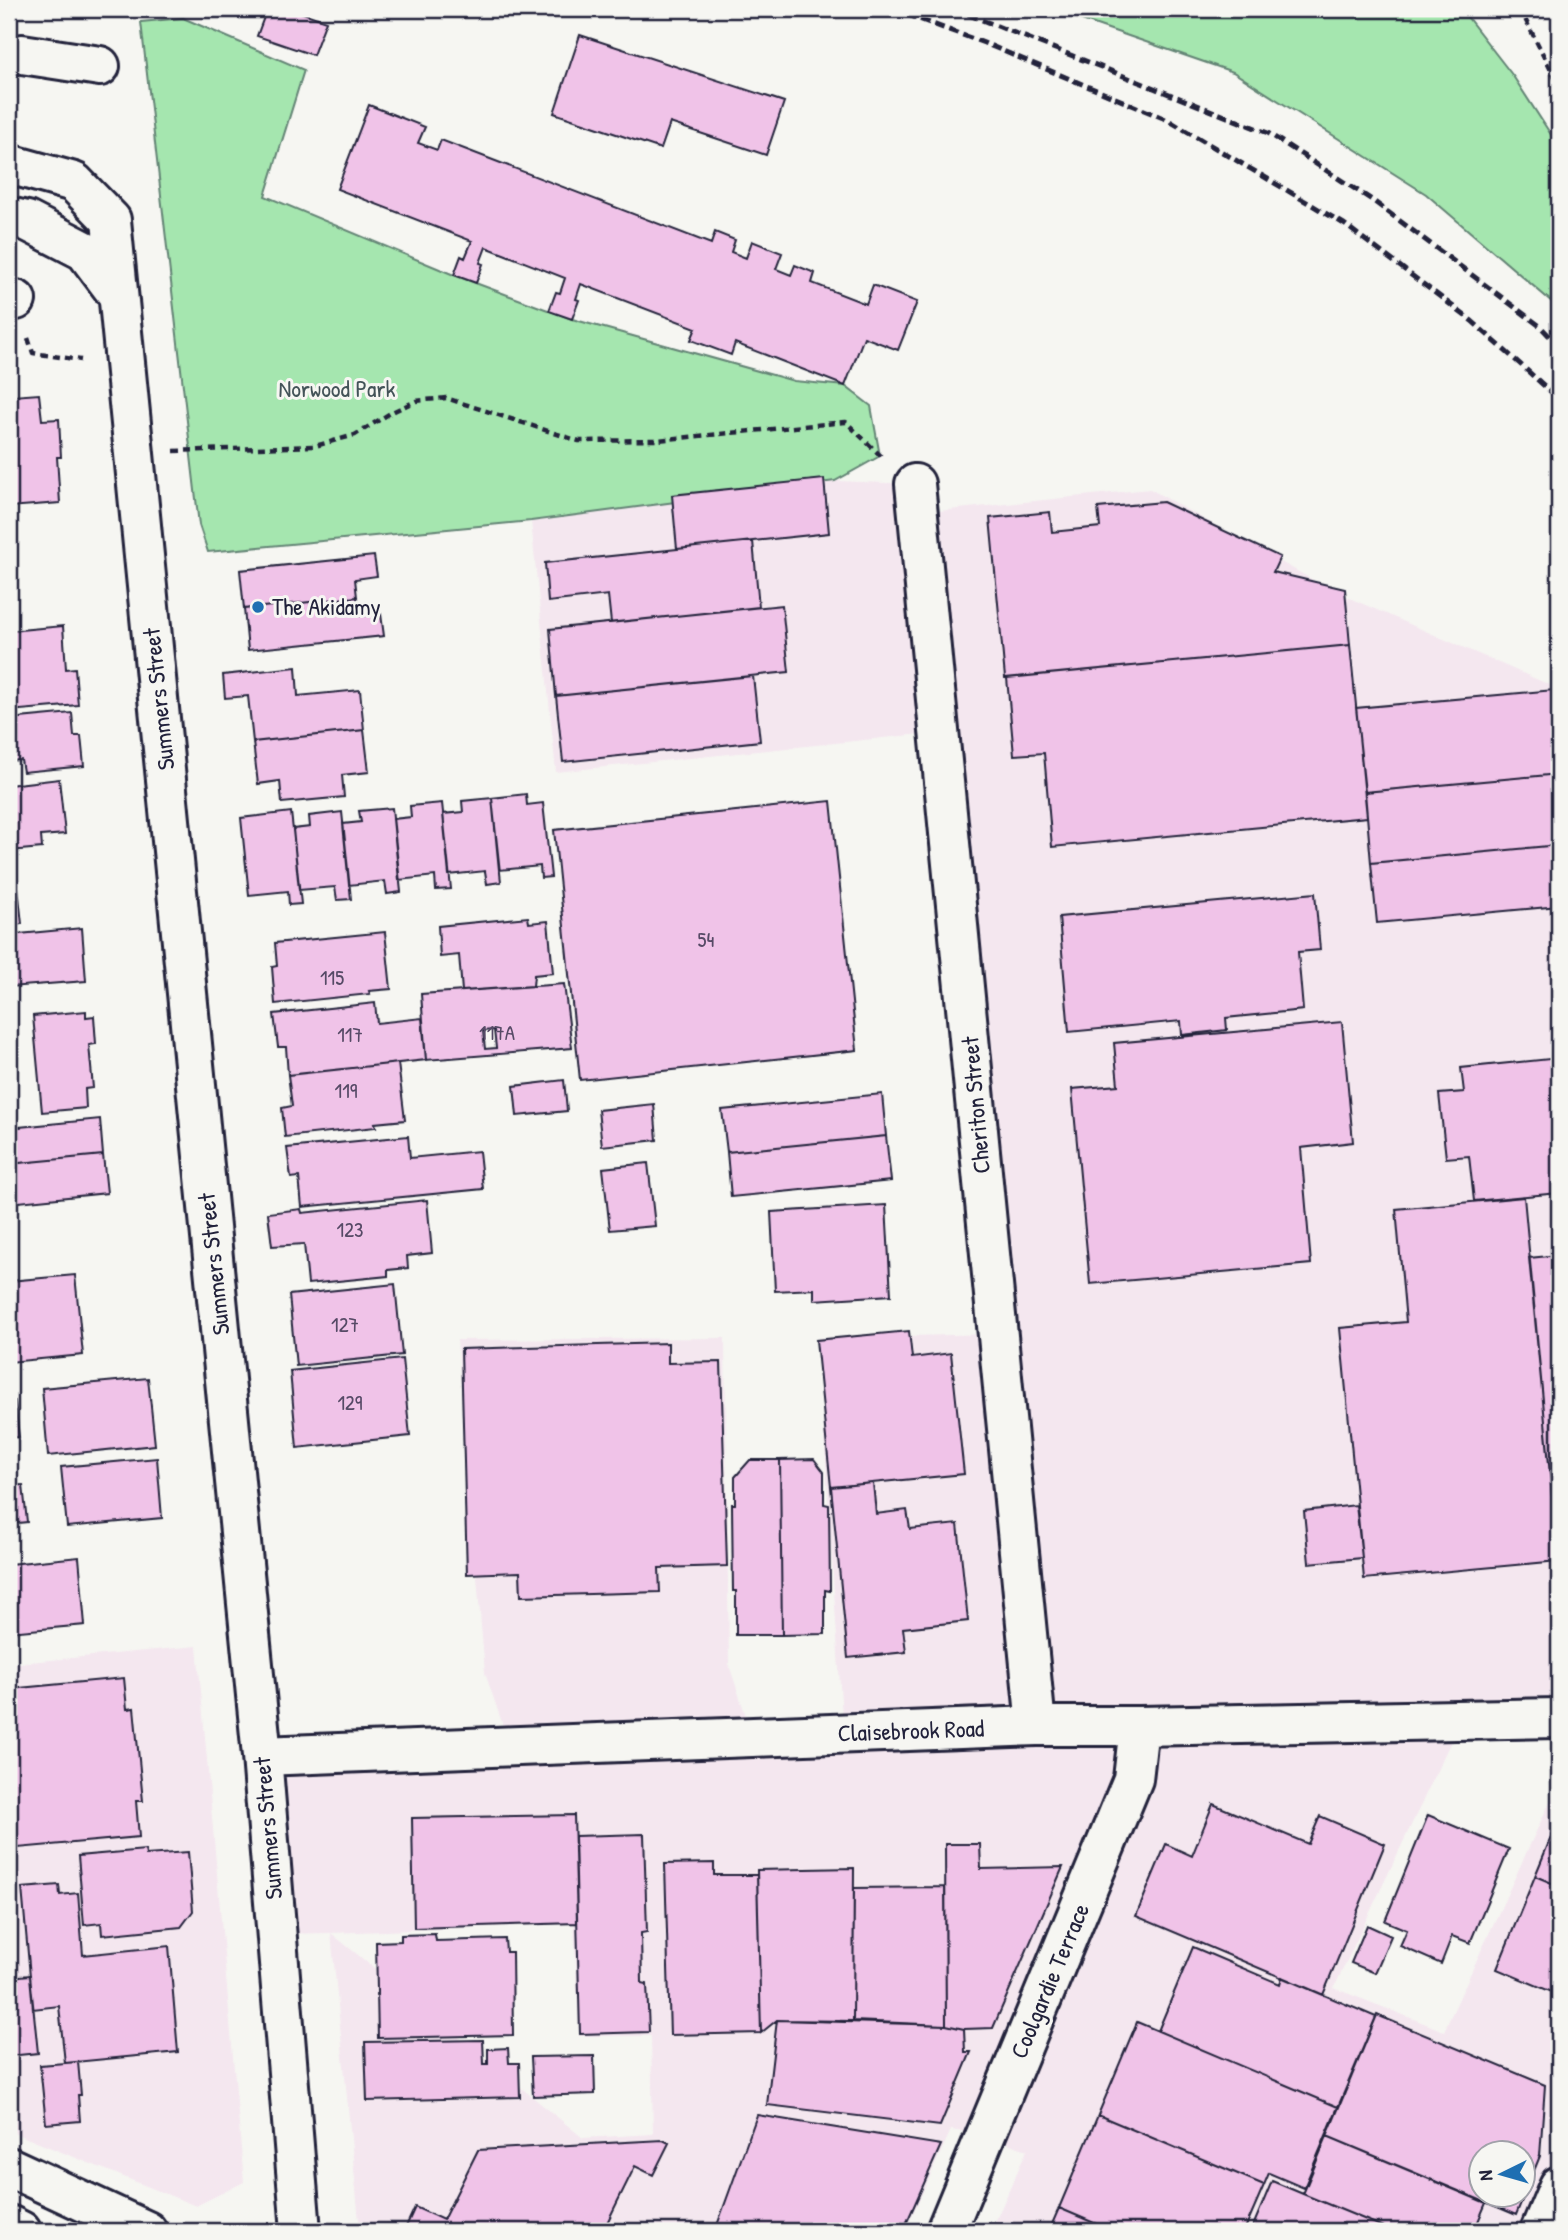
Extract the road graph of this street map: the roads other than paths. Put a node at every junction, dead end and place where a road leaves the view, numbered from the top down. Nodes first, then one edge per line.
1 (22, 54) dead end
2 (100, 66) dead end
3 (9, 164) edge
4 (9, 217) edge
5 (119, 297) junction
6 (915, 484) road end
7 (1559, 1718) edge
8 (1036, 1726) junction
9 (1139, 1726) junction
10 (262, 1756) junction
11 (9, 2167) edge
12 (1559, 2186) edge
13 (9, 2225) edge
14 (21, 2231) edge
15 (147, 2231) edge
16 (301, 2231) edge
17 (946, 2231) edge
18 (1540, 2231) edge

1 - 2 street
3 - 5 street, Summers Street
4 - 5 street
5 - 10 street, Summers Street
6 - 8 street, Cheriton Street
7 - 9 street, Claisebrook Road
8 - 9 street, Claisebrook Road
8 - 10 street, Claisebrook Road
9 - 17 street, Coolgardie Terrace
10 - 16 street, Summers Street
11 - 15 street
12 - 18 street
13 - 14 street

